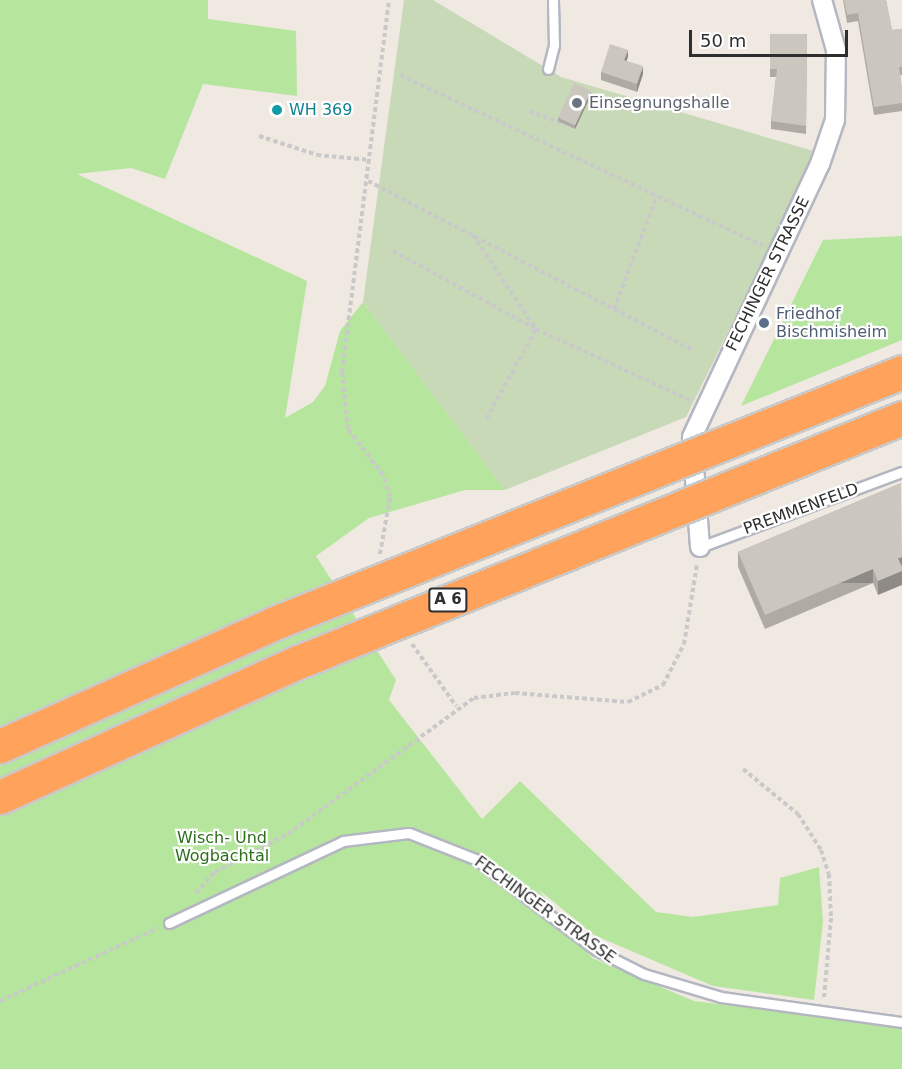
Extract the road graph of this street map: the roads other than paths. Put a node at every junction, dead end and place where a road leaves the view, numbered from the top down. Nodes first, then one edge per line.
1 (553, 0) edge
2 (822, 0) edge
3 (548, 69) dead end
4 (902, 372) edge
5 (902, 418) edge
6 (902, 472) edge
7 (700, 547) joint
8 (0, 746) edge
9 (0, 797) edge
10 (169, 923) road end
11 (902, 1022) edge

1 - 3 lane
2 - 7 street, FECHINGER STRASSE
4 - 8 highway, bridge
5 - 9 highway, A 6, bridge
6 - 7 lane, PREMMENFELD
10 - 11 lane, FECHINGER STRASSE

